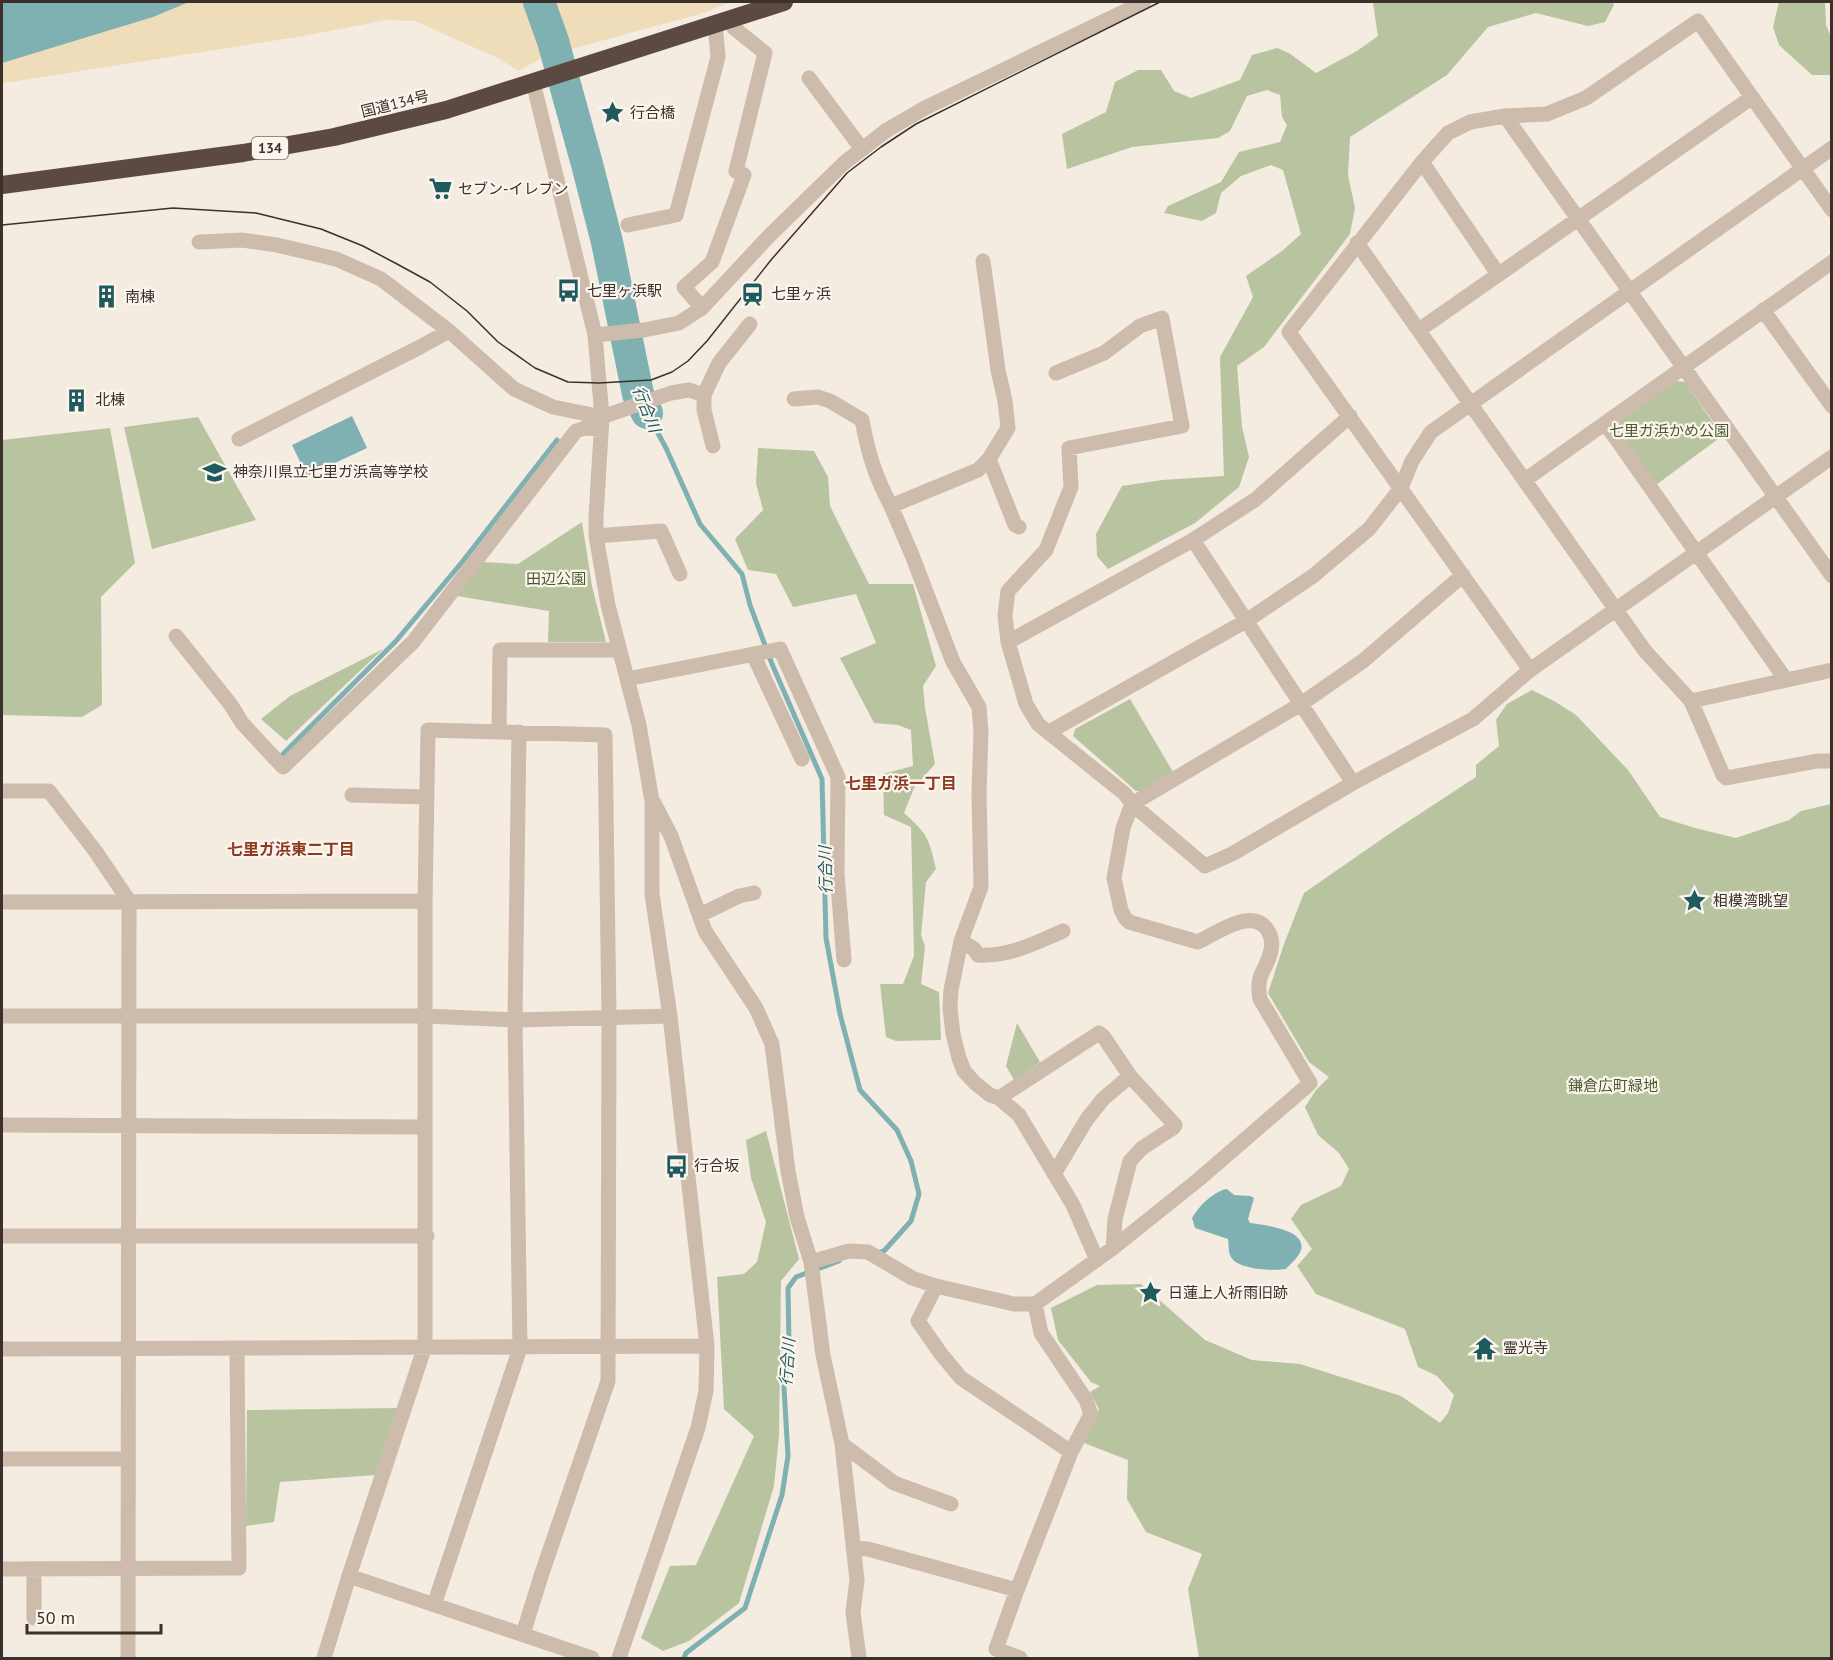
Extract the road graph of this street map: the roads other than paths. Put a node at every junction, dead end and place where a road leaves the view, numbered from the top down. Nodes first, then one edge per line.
1 (784, 2) edge
2 (1144, 2) edge
3 (723, 21) junction
4 (810, 78) dead end
5 (540, 79) junction
6 (1751, 98) junction
7 (1505, 116) junction
8 (1832, 148) edge
9 (862, 149) junction
10 (1422, 162) junction
11 (1802, 168) junction
12 (2, 185) edge
13 (1832, 210) edge
14 (1578, 219) junction
15 (628, 225) dead end
16 (199, 242) dead end
17 (1358, 243) junction
18 (983, 261) dead end
19 (1832, 262) edge
20 (1498, 274) junction
21 (1630, 292) junction
22 (702, 308) junction
23 (1763, 310) junction
24 (750, 324) dead end
25 (1419, 330) junction
26 (449, 331) junction
27 (595, 335) junction
28 (1683, 367) junction
29 (1056, 373) dead end
30 (704, 396) junction
31 (795, 399) dead end
32 (1471, 404) junction
33 (1832, 406) edge
34 (1350, 416) junction
35 (601, 423) junction
36 (1605, 423) junction
37 (239, 438) dead end
38 (713, 446) dead end
39 (1832, 457) edge
40 (989, 459) junction
41 (1524, 480) junction
42 (1401, 488) junction
43 (1776, 497) junction
44 (891, 506) junction
45 (1019, 527) dead end
46 (596, 536) junction
47 (1193, 540) junction
48 (1696, 553) junction
49 (680, 574) dead end
50 (1463, 576) junction
51 (1832, 576) edge
52 (1616, 609) junction
53 (1246, 621) junction
54 (176, 636) dead end
55 (1008, 642) junction
56 (619, 650) junction
57 (753, 654) junction
58 (1530, 670) junction
59 (1832, 670) edge
60 (627, 679) junction
61 (1786, 680) junction
62 (1691, 700) junction
63 (1301, 704) junction
64 (499, 731) junction
65 (519, 732) junction
66 (1049, 732) junction
67 (802, 759) dead end
68 (1832, 761) edge
69 (1353, 783) junction
70 (2, 791) edge
71 (352, 795) dead end
72 (427, 797) junction
73 (652, 801) junction
74 (1132, 804) junction
75 (754, 892) dead end
76 (129, 901) junction
77 (425, 901) junction
78 (2, 902) edge
79 (700, 915) junction
80 (1063, 931) dead end
81 (961, 941) junction
82 (844, 960) dead end
83 (2, 1016) edge
84 (426, 1016) junction
85 (670, 1016) junction
86 (129, 1017) junction
87 (609, 1017) junction
88 (515, 1020) junction
89 (1130, 1076) junction
90 (999, 1098) junction
91 (2, 1125) edge
92 (129, 1125) junction
93 (425, 1127) junction
94 (1054, 1174) junction
95 (2, 1236) edge
96 (129, 1236) junction
97 (427, 1236) junction
98 (1113, 1248) junction
99 (1097, 1260) junction
100 (811, 1262) junction
101 (936, 1286) junction
102 (1035, 1304) junction
103 (425, 1346) junction
104 (608, 1347) junction
105 (707, 1347) junction
106 (129, 1348) junction
107 (237, 1348) junction
108 (520, 1348) junction
109 (2, 1349) edge
110 (842, 1444) junction
111 (1071, 1452) junction
112 (2, 1459) edge
113 (128, 1459) junction
114 (951, 1504) dead end
115 (853, 1548) junction
116 (2, 1569) edge
117 (34, 1569) junction
118 (128, 1569) junction
119 (349, 1576) junction
120 (1017, 1590) junction
121 (434, 1605) junction
122 (34, 1618) dead end
123 (523, 1634) junction
124 (128, 1659) edge
125 (324, 1659) edge
126 (592, 1659) edge
127 (619, 1659) edge
128 (859, 1659) edge
129 (1020, 1659) edge

1 - 3 highway, 国道134号 / 134
2 - 9 street
3 - 5 highway, 国道134号 / 134
3 - 15 street
3 - 22 street
4 - 9 street
5 - 12 highway, 国道134号 / 134
5 - 27 street
6 - 7 street
6 - 11 street
6 - 14 street
7 - 10 street
7 - 14 street
8 - 11 street
9 - 22 street
10 - 17 street
10 - 20 street
11 - 13 street
11 - 21 street
14 - 20 street
14 - 21 street
16 - 26 street
17 - 25 street
17 - 34 street
18 - 40 street
19 - 23 street
20 - 25 street
21 - 28 street
21 - 32 street
22 - 27 street
23 - 28 street
23 - 33 street
24 - 30 street
25 - 32 street
26 - 35 street
26 - 37 street
27 - 35 street
28 - 36 street
28 - 43 street
29 - 55 street
30 - 35 street
30 - 38 street
31 - 44 street
32 - 41 street
32 - 42 street
34 - 42 street
34 - 47 street
35 - 46 street
35 - 54 street
36 - 41 street
36 - 48 street
39 - 43 street
40 - 44 street
40 - 45 street
41 - 52 street
42 - 50 street
42 - 53 street
43 - 48 street
43 - 51 street
44 - 81 street
46 - 49 street
46 - 56 street
47 - 53 street
47 - 55 street
48 - 52 street
48 - 61 street
50 - 58 street
50 - 63 street
52 - 58 street
52 - 62 street
53 - 63 street
53 - 66 street
55 - 66 street
56 - 60 street
56 - 64 street
57 - 60 street
57 - 67 street
57 - 82 street
58 - 69 street
59 - 61 street
60 - 73 street
61 - 62 street
62 - 68 street
63 - 69 street
63 - 74 street
64 - 65 street
64 - 72 street
65 - 87 street
65 - 88 street
66 - 74 street
69 - 74 street
70 - 76 street
71 - 72 street
72 - 77 street
73 - 79 street
73 - 85 street
74 - 98 street
75 - 79 street
76 - 77 street
76 - 78 street
76 - 86 street
77 - 84 street
79 - 100 street
80 - 81 street
81 - 90 street
83 - 86 street
84 - 86 street
84 - 88 street
84 - 93 street
85 - 87 street
85 - 105 street
86 - 92 street
87 - 88 street
87 - 104 street
88 - 108 street
89 - 90 street
89 - 94 street
89 - 98 street
90 - 94 street
91 - 92 street
92 - 93 street
92 - 96 street
93 - 97 street
94 - 99 street
95 - 96 street
96 - 97 street
96 - 106 street
97 - 103 street
98 - 99 street
99 - 102 street
100 - 101 street
100 - 110 street
101 - 102 street
101 - 111 street
102 - 111 street
103 - 107 street
103 - 108 street
103 - 119 street
104 - 105 street
104 - 108 street
104 - 123 street
105 - 127 street
106 - 107 street
106 - 109 street
106 - 113 street
107 - 118 street
108 - 121 street
110 - 114 street
110 - 115 street
111 - 120 street
112 - 113 street
113 - 118 street
115 - 120 street
115 - 128 street
116 - 117 street
117 - 118 street
117 - 122 street
118 - 124 street
119 - 121 street
119 - 125 street
120 - 129 street
121 - 123 street
123 - 126 street

